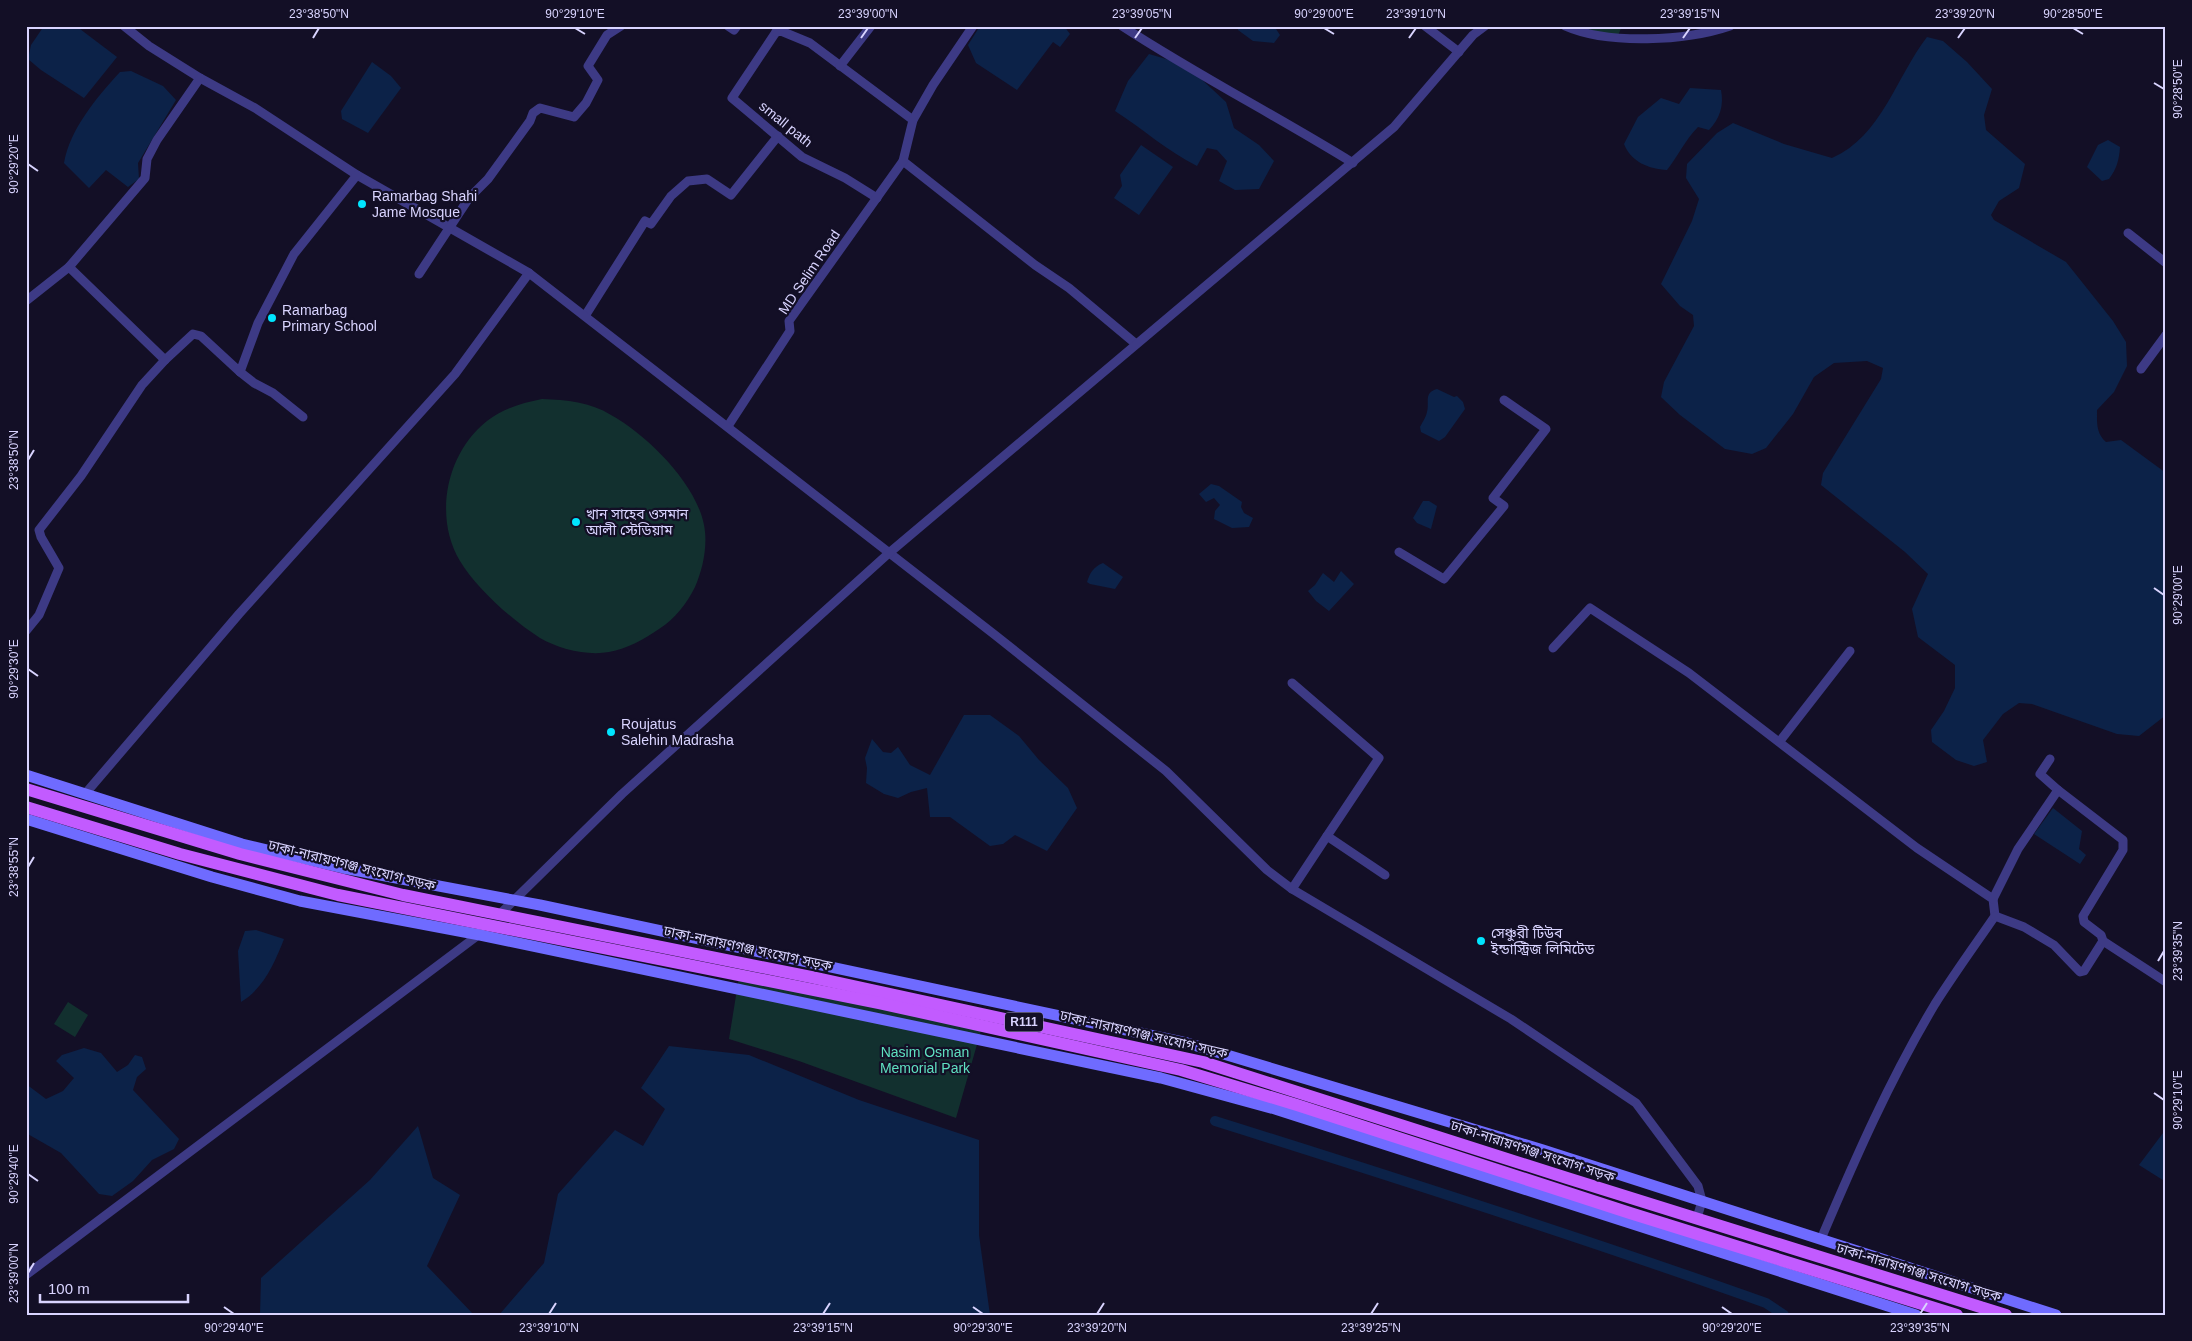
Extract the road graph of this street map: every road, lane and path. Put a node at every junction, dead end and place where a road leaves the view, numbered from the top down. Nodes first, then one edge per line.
1 (124, 26) edge
2 (621, 26) edge
3 (728, 26) edge
4 (737, 26) edge
5 (871, 26) edge
6 (973, 26) edge
7 (1122, 26) edge
8 (1425, 26) edge
9 (1485, 26) edge
10 (1565, 26) edge
11 (1730, 26) edge
12 (773, 29) edge
13 (1458, 52) junction
14 (840, 66) junction
15 (200, 78) junction
16 (914, 120) junction
17 (778, 136) junction
18 (903, 161) junction
19 (1352, 163) junction
20 (357, 175) junction
21 (877, 198) junction
22 (449, 227) junction
23 (2128, 233) dead end
24 (2166, 263) edge
25 (68, 267) junction
26 (529, 272) junction
27 (419, 274) dead end
28 (26, 301) edge
29 (585, 316) junction
30 (2166, 335) edge
31 (1136, 344) junction
32 (165, 360) junction
33 (2141, 369) dead end
34 (240, 372) junction
35 (1504, 400) dead end
36 (303, 417) dead end
37 (728, 426) junction
38 (1399, 552) dead end
39 (889, 553) junction
40 (26, 631) edge
41 (1552, 648) dead end
42 (1850, 651) dead end
43 (1292, 683) dead end
44 (1780, 741) junction
45 (2050, 759) dead end
46 (26, 775) edge
47 (26, 789) edge
48 (2058, 790) junction
49 (85, 794) junction
50 (26, 807) edge
51 (26, 819) edge
52 (1327, 836) junction
53 (1385, 875) dead end
54 (1292, 889) junction
55 (1993, 899) junction
56 (513, 900) junction
57 (500, 914) junction
58 (1995, 916) junction
59 (483, 931) junction
60 (2103, 942) junction
61 (2166, 982) edge
62 (1702, 1201) junction
63 (1697, 1218) junction
64 (1821, 1239) junction
65 (26, 1275) edge
66 (1916, 1315) edge
67 (1956, 1315) edge
68 (2006, 1315) edge
69 (2056, 1315) edge

1 - 15 street
2 - 22 street
3 - 4 street
5 - 14 street
6 - 16 street
7 - 19 street
8 - 13 street
9 - 13 street
10 - 11 street
12 - 14 street
12 - 17 street, small path
13 - 19 street
14 - 16 street
15 - 20 street
15 - 25 street
16 - 18 street
17 - 21 street, small path
17 - 29 street
18 - 21 street, MD Selim Road
18 - 31 street
19 - 31 street
20 - 22 street
20 - 34 street
21 - 37 street, MD Selim Road
22 - 26 street
22 - 27 street
23 - 24 street
25 - 28 street
25 - 32 street
26 - 29 street
26 - 49 street
29 - 37 street
30 - 33 street
31 - 39 street
32 - 34 street
32 - 40 street
34 - 36 street
35 - 38 street
37 - 39 street
39 - 54 street
39 - 56 street
41 - 44 street
42 - 44 street
43 - 52 street
44 - 55 street
45 - 48 street
46 - 49 street
47 - 57 main road, ঢাকা-নারায়ণগঞ্জ সংযোগ সড়ক / R111
48 - 55 street
48 - 60 street
49 - 56 street
50 - 59 main road, ঢাকা-নারায়ণগঞ্জ সংযোগ সড়ক / R111
51 - 59 street
52 - 53 street
52 - 54 street
54 - 62 street
55 - 58 street
56 - 57 street
56 - 62 street
57 - 63 main road, ঢাকা-নারায়ণগঞ্জ সংযোগ সড়ক / R111
58 - 60 street
58 - 64 street
59 - 65 street
59 - 66 street
59 - 67 main road, ঢাকা-নারায়ণগঞ্জ সংযোগ সড়ক / R111
60 - 61 street
62 - 63 street
62 - 64 street
63 - 68 main road, ঢাকা-নারায়ণগঞ্জ সংযোগ সড়ক / R111
64 - 69 street

